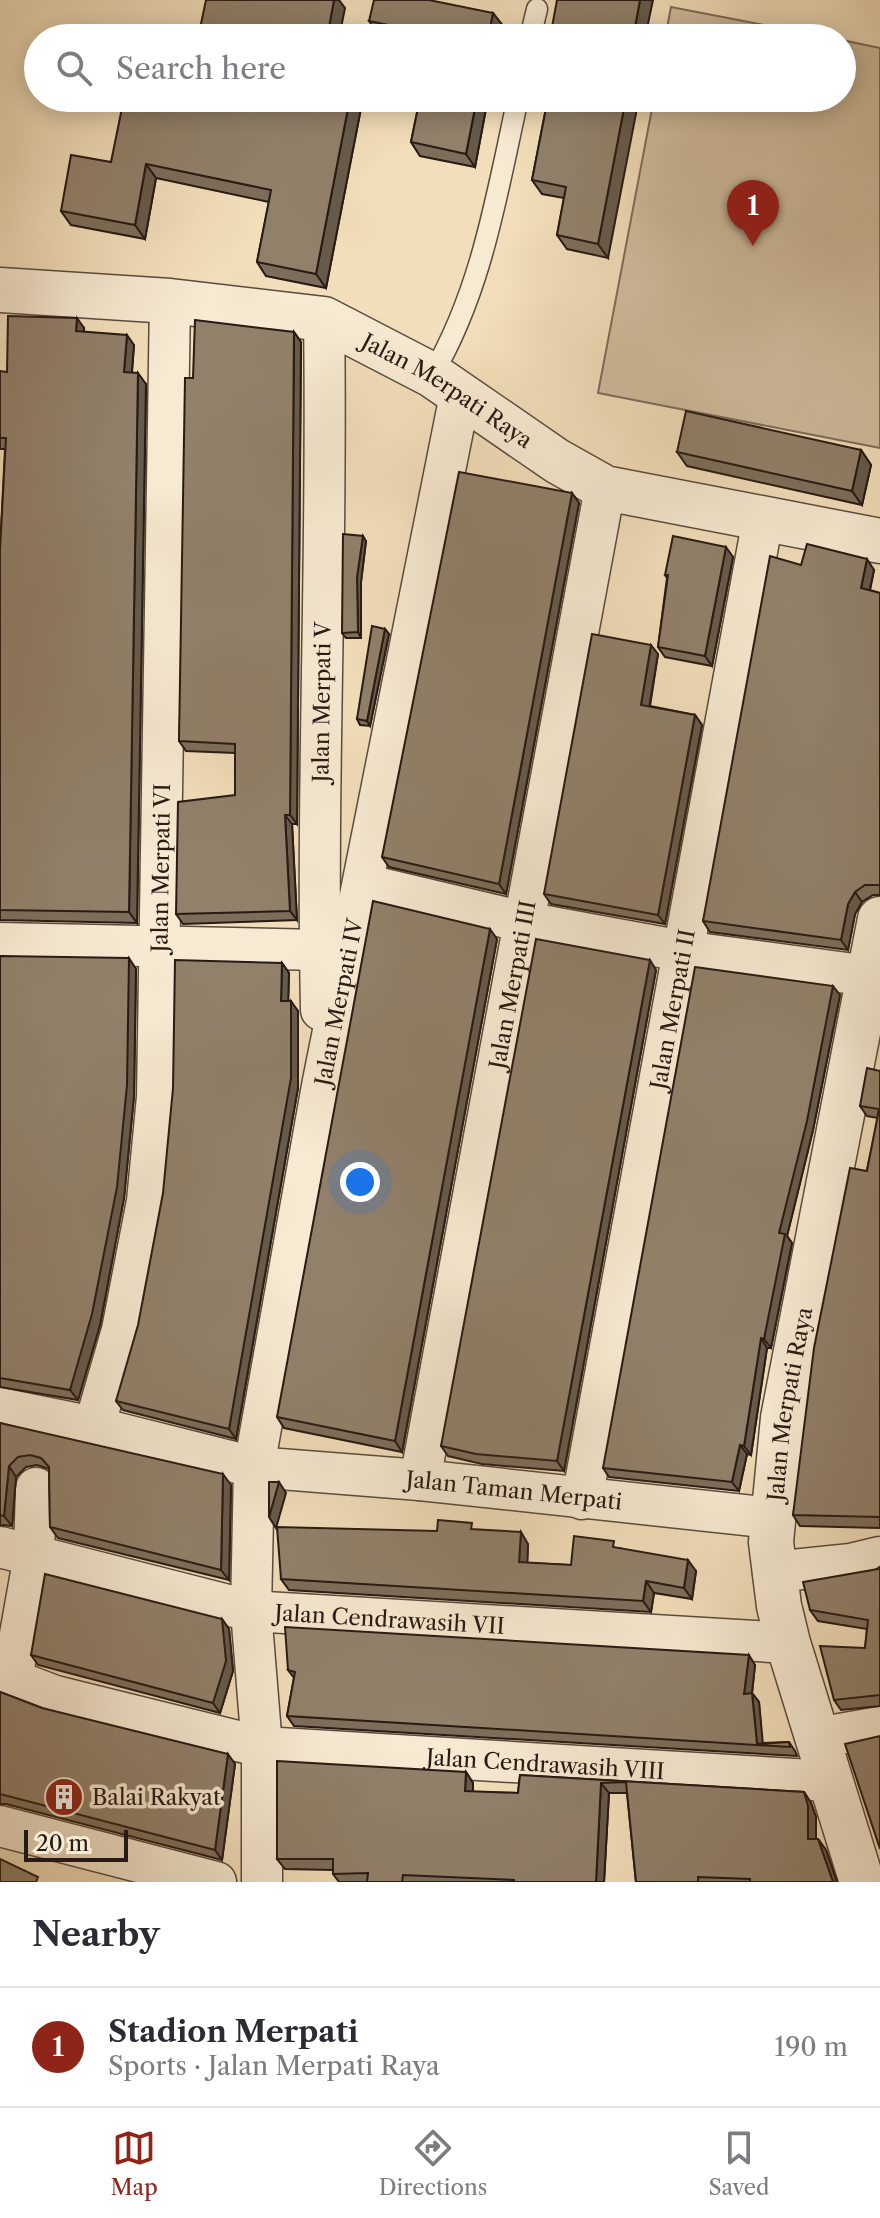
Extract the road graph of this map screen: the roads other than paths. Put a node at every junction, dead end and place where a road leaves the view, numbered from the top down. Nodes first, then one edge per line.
1 (537, 9) dead end
2 (533, 24) edge
3 (515, 112) edge
4 (0, 290) edge
5 (170, 301) junction
6 (324, 319) junction
7 (446, 385) junction
8 (605, 488) junction
9 (763, 519) junction
10 (880, 541) edge
11 (363, 884) junction
12 (880, 919) edge
13 (524, 922) junction
14 (0, 943) edge
15 (159, 946) junction
16 (320, 950) junction
17 (682, 951) junction
18 (869, 976) junction
19 (322, 1086) junction
20 (0, 1408) edge
21 (94, 1427) junction
22 (254, 1467) junction
23 (420, 1480) junction
24 (36, 1488) dead end
25 (582, 1499) junction
26 (772, 1518) junction
27 (17, 1551) edge
28 (880, 1557) edge
29 (773, 1572) junction
30 (251, 1611) junction
31 (788, 1643) junction
32 (6, 1677) edge
33 (880, 1727) edge
34 (817, 1738) junction
35 (262, 1747) junction
36 (828, 1781) junction
37 (0, 1826) edge
38 (867, 1875) edge
39 (216, 1882) edge
40 (262, 1882) edge

1 - 2 lane
3 - 7 lane
4 - 5 street, Jalan Merpati Raya
5 - 6 street, Jalan Merpati Raya
5 - 15 street, Jalan Merpati VI
6 - 7 street, Jalan Merpati Raya
6 - 16 street, Jalan Merpati V
7 - 8 street, Jalan Merpati Raya
7 - 11 street, Jalan Merpati IV
8 - 9 street, Jalan Merpati Raya
8 - 13 street, Jalan Merpati III
9 - 10 street, Jalan Merpati Raya
9 - 17 street, Jalan Merpati II
11 - 13 street
11 - 19 street, Jalan Merpati IV
12 - 18 street, Jalan Merpati Raya
13 - 17 street
13 - 23 street, Jalan Merpati III
14 - 15 street
15 - 16 street
15 - 21 street, Jalan Merpati VI
16 - 19 street, Jalan Merpati V
17 - 18 street
17 - 25 street, Jalan Merpati II
18 - 26 street, Jalan Merpati Raya
19 - 22 street, Jalan Merpati IV
20 - 21 street, Jalan Taman Merpati
21 - 22 street, Jalan Taman Merpati
22 - 23 street, Jalan Taman Merpati
22 - 30 street, Jalan Merpati IV
23 - 25 street, Jalan Taman Merpati
24 - 27 street
25 - 26 street, Jalan Taman Merpati
26 - 29 street, Jalan Merpati Raya
27 - 30 street, Jalan Cendrawasih VII
27 - 32 street
28 - 29 street
29 - 31 street, Jalan Merpati Raya
30 - 31 street, Jalan Cendrawasih VII
30 - 35 street, Jalan Merpati IV
31 - 34 street, Jalan Merpati Raya
32 - 35 street, Jalan Cendrawasih VIII
33 - 34 street
34 - 36 street, Jalan Merpati Raya
35 - 36 street, Jalan Cendrawasih VIII
35 - 40 street, Jalan Merpati IV
36 - 38 street, Jalan Merpati Raya
37 - 39 street

